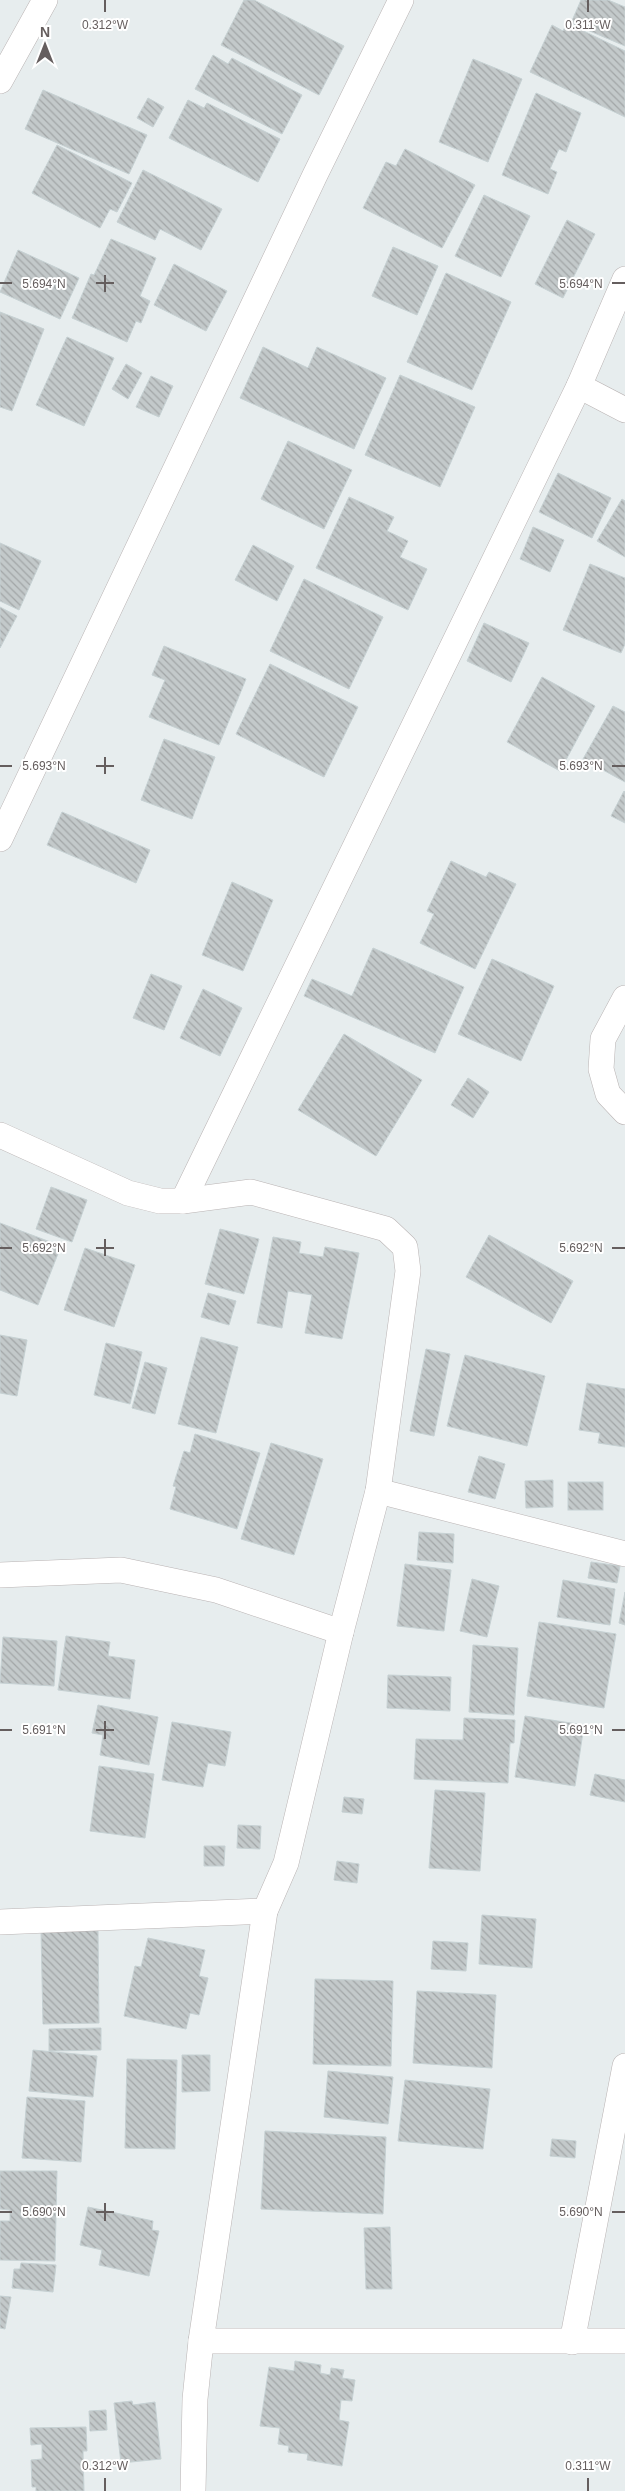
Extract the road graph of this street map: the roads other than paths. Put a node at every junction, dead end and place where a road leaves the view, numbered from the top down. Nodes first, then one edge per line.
1 (45, 0) edge
2 (401, 0) edge
3 (0, 81) edge
4 (625, 279) edge
5 (579, 386) junction
6 (625, 410) edge
7 (0, 840) edge
8 (625, 998) edge
9 (625, 1112) edge
10 (0, 1134) edge
11 (183, 1201) junction
12 (378, 1491) junction
13 (625, 1554) edge
14 (0, 1575) edge
15 (342, 1632) junction
16 (265, 1911) junction
17 (0, 1922) edge
18 (625, 2066) edge
19 (201, 2341) junction
20 (625, 2341) edge
21 (572, 2342) junction
22 (193, 2491) edge

1 - 3 street
2 - 7 street
4 - 5 street
5 - 6 street
5 - 11 street
8 - 9 street
10 - 11 street
11 - 12 street
12 - 13 street
12 - 15 street
14 - 15 street
15 - 16 street
16 - 17 street
16 - 19 street
18 - 21 street
19 - 21 street
19 - 22 street
20 - 21 street

